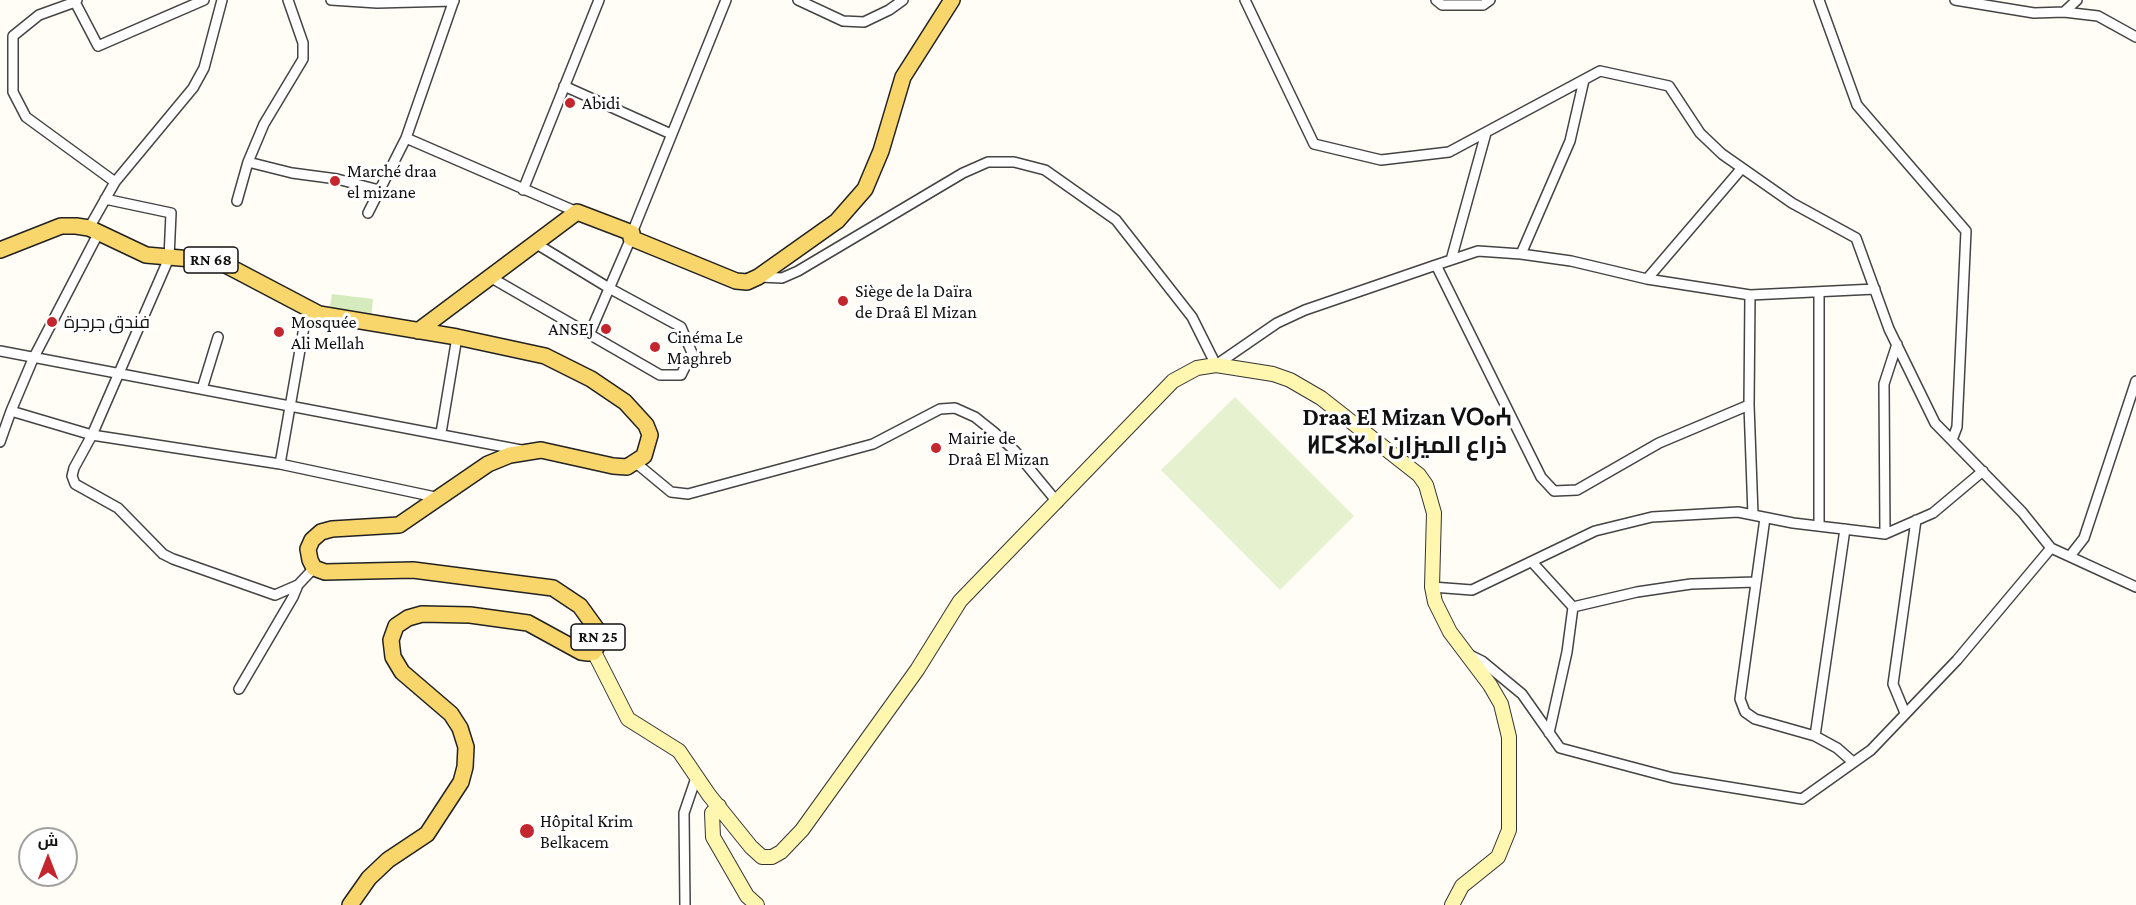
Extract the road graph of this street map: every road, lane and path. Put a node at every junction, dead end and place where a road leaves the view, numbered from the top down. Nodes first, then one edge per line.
1 (204, 0) edge
2 (222, 0) edge
3 (288, 0) edge
4 (331, 0) edge
5 (599, 0) edge
6 (726, 0) edge
7 (798, 0) edge
8 (903, 0) edge
9 (952, 0) edge
10 (1245, 0) edge
11 (1436, 0) edge
12 (1490, 0) edge
13 (1819, 0) edge
14 (1955, 0) edge
15 (76, 1) edge
16 (454, 1) edge
17 (2074, 1) edge
18 (2064, 12) junction
19 (2136, 37) edge
20 (1584, 80) junction
21 (564, 86) junction
22 (1486, 133) junction
23 (671, 134) junction
24 (406, 138) junction
25 (248, 162) junction
26 (1742, 168) junction
27 (115, 182) junction
28 (379, 190) junction
29 (523, 190) junction
30 (105, 199) junction
31 (237, 201) dead end
32 (577, 212) junction
33 (368, 213) dead end
34 (94, 230) junction
35 (631, 236) junction
36 (535, 243) junction
37 (0, 250) edge
38 (1521, 254) junction
39 (169, 258) junction
40 (1451, 260) junction
41 (1436, 265) junction
42 (490, 277) junction
43 (758, 277) junction
44 (1647, 279) junction
45 (609, 288) junction
46 (1875, 290) junction
47 (1819, 292) junction
48 (1750, 295) junction
49 (310, 311) junction
50 (418, 331) junction
51 (589, 335) junction
52 (218, 337) dead end
53 (457, 337) junction
54 (1897, 344) junction
55 (0, 351) edge
56 (33, 359) junction
57 (1216, 365) junction
58 (117, 375) junction
59 (2136, 381) edge
60 (202, 388) junction
61 (1749, 405) junction
62 (292, 406) junction
63 (11, 411) junction
64 (441, 433) junction
65 (92, 435) junction
66 (1952, 440) junction
67 (0, 442) edge
68 (526, 451) junction
69 (636, 463) junction
70 (280, 464) junction
71 (1983, 471) junction
72 (440, 498) junction
73 (1058, 503) junction
74 (1753, 515) junction
75 (1765, 518) junction
76 (1916, 520) junction
77 (1819, 526) junction
78 (1845, 529) junction
79 (1885, 534) junction
80 (2051, 548) junction
81 (2070, 556) junction
82 (1532, 562) junction
83 (314, 568) junction
84 (1756, 582) junction
85 (298, 585) junction
86 (1432, 587) junction
87 (2136, 587) edge
88 (1573, 608) junction
89 (594, 652) junction
90 (1465, 652) junction
91 (239, 689) dead end
92 (1905, 714) junction
93 (1549, 733) junction
94 (1815, 736) junction
95 (1853, 762) junction
96 (697, 775) junction
97 (719, 806) junction
98 (350, 905) edge
99 (685, 905) edge
100 (757, 905) edge
101 (1452, 905) edge

1 - 15 street
2 - 27 street
3 - 25 street
4 - 16 street
5 - 21 street
6 - 23 street
7 - 8 street
9 - 43 main road
10 - 22 street
11 - 12 street
13 - 66 street
14 - 18 street
15 - 27 street
16 - 24 street
17 - 18 street
18 - 19 street
20 - 22 street
20 - 26 street
20 - 38 street
21 - 23 street
21 - 29 street
22 - 40 street
23 - 35 street
24 - 28 street
24 - 29 street
25 - 28 street
25 - 31 street
26 - 44 street
26 - 46 street
27 - 30 street
28 - 33 street
29 - 32 street
30 - 34 street
30 - 39 street
32 - 35 main road
32 - 36 main road
34 - 37 main road, RN 68
34 - 39 main road, RN 68
34 - 56 street
35 - 43 main road
35 - 45 street
36 - 42 main road
36 - 45 street
38 - 40 street
38 - 44 street
39 - 49 main road, RN 68
39 - 58 street
40 - 41 street
41 - 57 street
41 - 61 street
42 - 50 main road
42 - 51 street
43 - 57 street
44 - 48 street
45 - 51 street
45 - 51 street
46 - 47 street
46 - 54 street
47 - 48 street
47 - 77 street
48 - 61 street
49 - 50 main road, RN 68
49 - 62 street
50 - 53 main road
52 - 60 street
53 - 64 street
53 - 69 main road
54 - 66 street
54 - 79 street
55 - 56 street
56 - 58 street
56 - 63 street
57 - 73 main road
57 - 86 main road
58 - 60 street
58 - 65 street
59 - 81 street
60 - 62 street
61 - 74 street
62 - 64 street
62 - 70 street
63 - 65 street
63 - 67 street
64 - 68 street
65 - 70 street
65 - 85 street
66 - 71 street
68 - 69 main road
68 - 72 main road
69 - 73 street
70 - 72 street
71 - 76 street
71 - 80 street
72 - 83 main road
73 - 97 main road
74 - 75 street
74 - 82 street
75 - 77 street
75 - 84 street
76 - 79 street
76 - 92 street
77 - 78 street
78 - 79 street
78 - 94 street
80 - 81 street
80 - 92 street
81 - 87 street
82 - 86 street
82 - 88 street
83 - 85 street
83 - 89 main road, RN 25
84 - 88 street
84 - 94 street
85 - 91 street
86 - 90 main road
88 - 93 street
89 - 96 main road
89 - 98 main road, RN 25
90 - 93 street
90 - 101 main road
92 - 95 street
93 - 95 street
94 - 95 street
96 - 97 main road
96 - 99 street
97 - 100 main road

